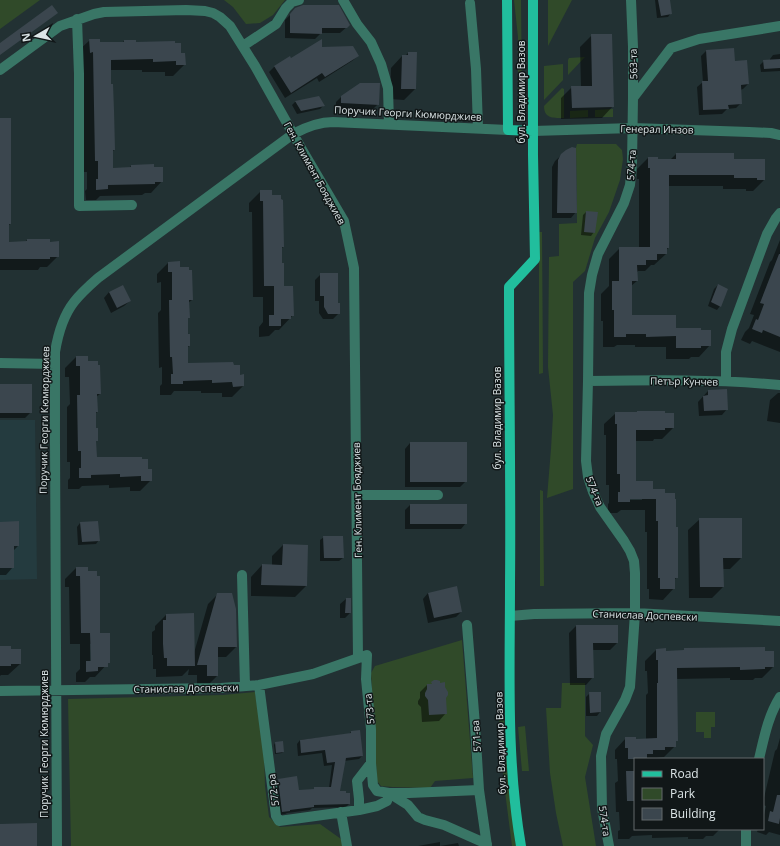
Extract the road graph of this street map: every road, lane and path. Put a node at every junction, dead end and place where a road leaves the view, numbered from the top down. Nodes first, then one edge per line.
1 (299, 0) edge
2 (343, 0) edge
3 (507, 0) edge
4 (533, 0) edge
5 (631, 0) edge
6 (470, 3) dead end
7 (77, 20) junction
8 (780, 26) edge
9 (243, 46) junction
10 (0, 70) edge
11 (633, 98) junction
12 (389, 124) junction
13 (478, 128) junction
14 (633, 128) junction
15 (508, 130) junction
16 (533, 131) junction
17 (293, 134) junction
18 (780, 135) edge
19 (132, 205) dead end
20 (780, 213) edge
21 (0, 363) edge
22 (55, 364) junction
23 (588, 381) junction
24 (726, 381) junction
25 (780, 385) edge
26 (356, 495) junction
27 (438, 495) dead end
28 (242, 575) dead end
29 (635, 613) junction
30 (510, 616) junction
31 (780, 621) edge
32 (467, 625) dead end
33 (362, 656) junction
34 (245, 686) junction
35 (259, 686) junction
36 (0, 690) edge
37 (56, 690) junction
38 (780, 697) edge
39 (759, 758) edge
40 (371, 763) junction
41 (479, 790) junction
42 (389, 793) junction
43 (359, 810) junction
44 (341, 812) junction
45 (746, 830) edge
46 (487, 845) edge
47 (57, 846) edge
48 (347, 846) edge
49 (521, 846) edge
50 (609, 846) edge
51 (746, 846) edge

1 - 9 street
2 - 12 street
3 - 15 main road, бул. Владимир Вазов
4 - 16 main road, бул. Владимир Вазов
5 - 11 street, 563-та
6 - 13 street
7 - 9 street, Ген. Климент Бояджиев
7 - 10 street, Ген. Климент Бояджиев
7 - 19 street
8 - 11 street
9 - 17 street, Ген. Климент Бояджиев
11 - 14 street, 563-та
12 - 13 street, Поручик Георги Кюмюрджиев
12 - 17 street, Поручик Георги Кюмюрджиев
13 - 15 street, Поручик Георги Кюмюрджиев
14 - 16 street, Генерал Инзов
14 - 18 street, Генерал Инзов
14 - 23 street, 574-та
15 - 16 main road, Поручик Георги Кюмюрджиев
16 - 30 main road, бул. Владимир Вазов
17 - 22 street, Поручик Георги Кюмюрджиев
17 - 26 street, Ген. Климент Бояджиев
20 - 24 street
21 - 22 street
22 - 37 street, Поручик Георги Кюмюрджиев
23 - 24 street, Петър Кунчев
23 - 29 street, 574-та
24 - 25 street, Петър Кунчев
26 - 27 street
26 - 33 street, Ген. Климент Бояджиев
28 - 34 street
29 - 30 street, Станислав Доспевски
29 - 31 street, Станислав Доспевски
29 - 50 street, 574-та
30 - 49 main road, бул. Владимир Вазов
32 - 41 street, 571-ва
33 - 35 street, Станислав Доспевски
33 - 40 street, 573-та
34 - 35 street, Станислав Доспевски
34 - 37 street, Станислав Доспевски
35 - 44 street, 572-ра
36 - 37 street, Станислав Доспевски
37 - 47 street, Поручик Георги Кюмюрджиев
38 - 39 street
40 - 42 street, 573-та
40 - 43 street
41 - 42 street
41 - 46 street, 571-ва
42 - 43 street
42 - 46 street
43 - 44 street
44 - 48 street
45 - 51 street

